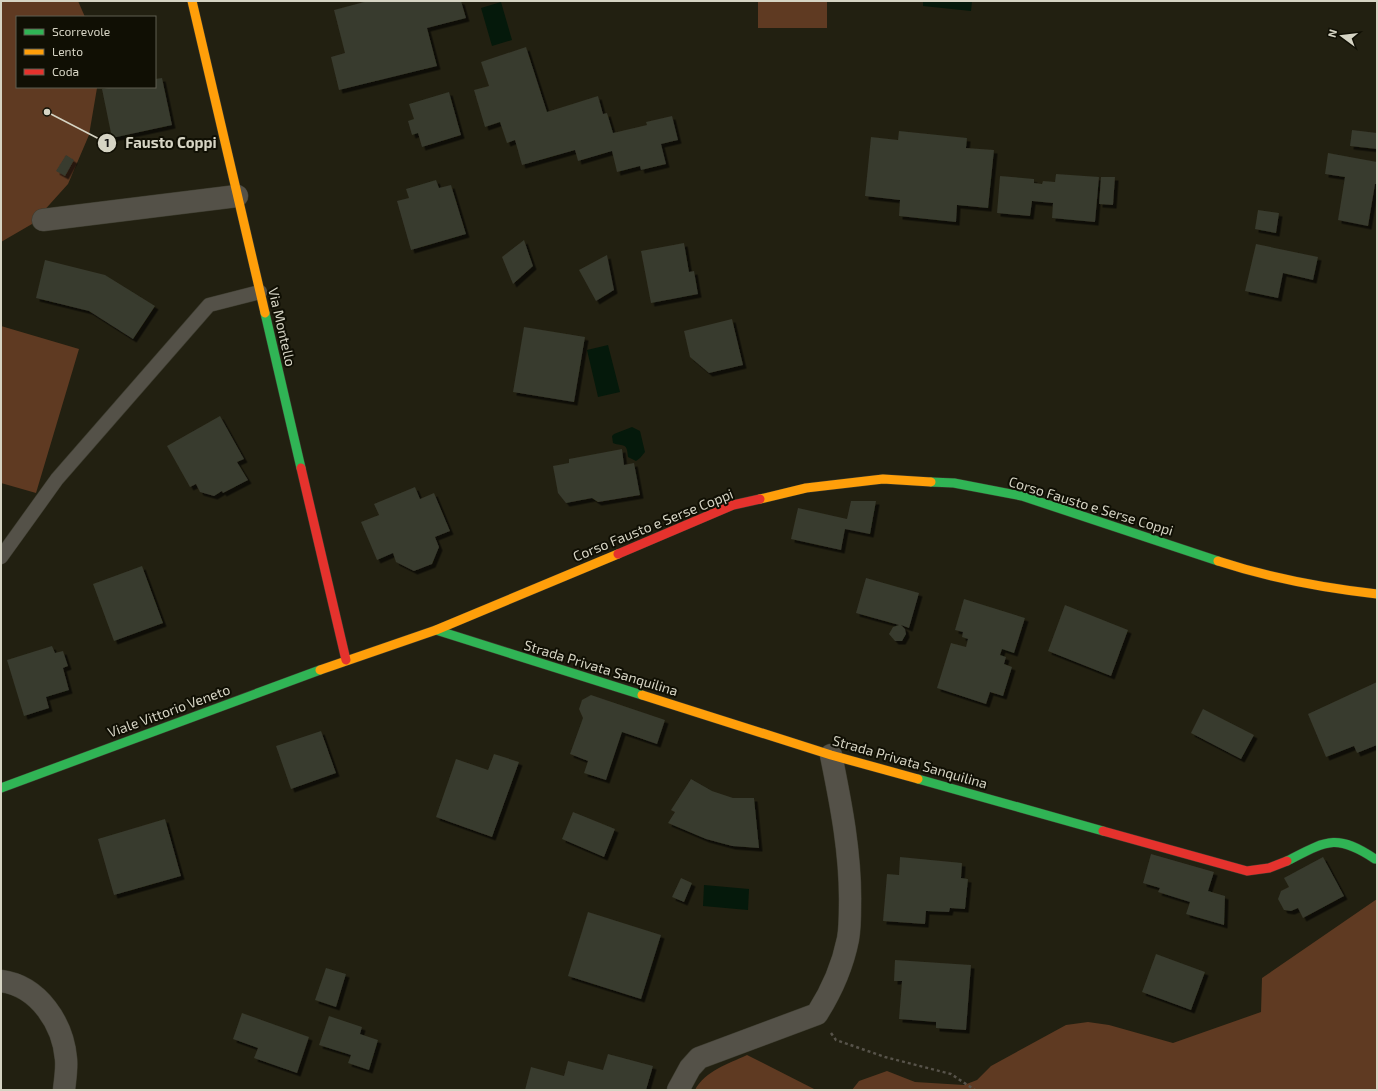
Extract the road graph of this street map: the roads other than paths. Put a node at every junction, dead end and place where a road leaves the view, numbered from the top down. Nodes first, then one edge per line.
1 (192, 1) edge
2 (237, 196) junction
3 (43, 220) dead end
4 (260, 292) junction
5 (1, 557) edge
6 (1377, 594) edge
7 (436, 630) junction
8 (346, 660) junction
9 (831, 755) junction
10 (1, 788) edge
11 (1376, 859) dead end
12 (1, 981) edge
13 (64, 1090) edge
14 (678, 1090) edge

1 - 2 street, Via Montello
2 - 3 street
2 - 4 street, Via Montello
4 - 5 lane
4 - 8 street, Via Montello
6 - 7 street, Corso Fausto e Serse Coppi
7 - 8 street, Corso Fausto e Serse Coppi
7 - 9 street, Strada Privata Sanquilina
8 - 10 street, Viale Vittorio Veneto
9 - 11 street, Strada Privata Sanquilina
9 - 14 street
12 - 13 street

